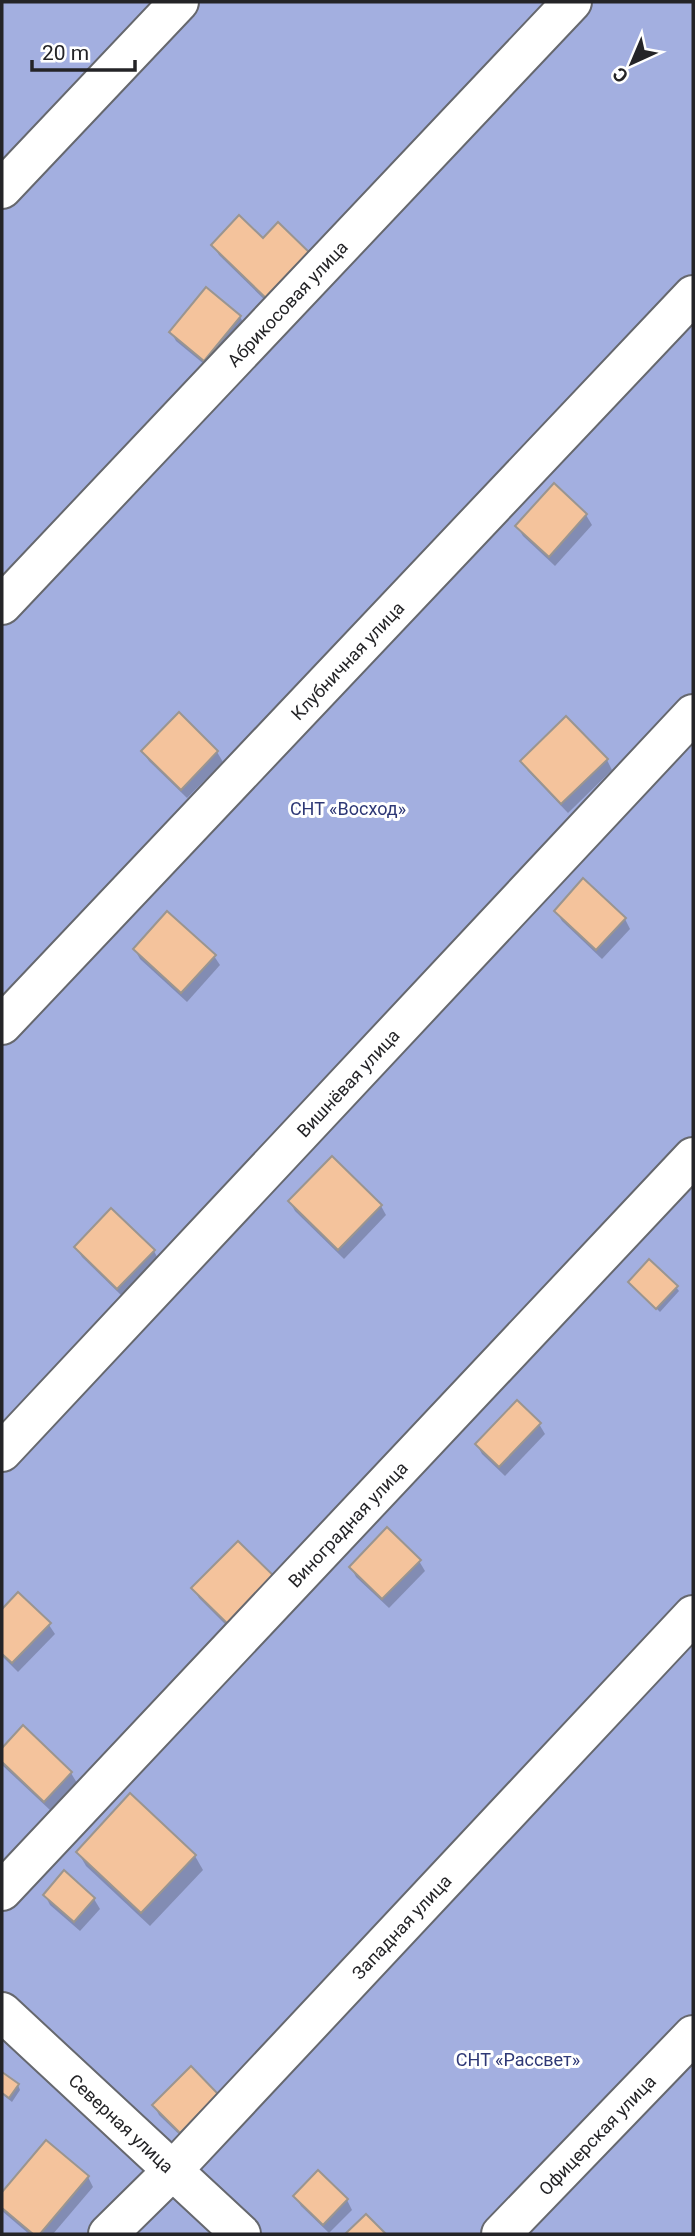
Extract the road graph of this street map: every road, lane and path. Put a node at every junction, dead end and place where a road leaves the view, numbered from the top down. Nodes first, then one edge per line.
1 (179, 2) edge
2 (572, 2) edge
3 (2, 189) edge
4 (693, 295) edge
5 (2, 605) edge
6 (693, 714) edge
7 (2, 1025) edge
8 (693, 1157) edge
9 (2, 1452) edge
10 (693, 1615) edge
11 (2, 1891) edge
12 (2, 2012) edge
13 (693, 2035) edge
14 (173, 2170) junction
15 (108, 2234) edge
16 (242, 2234) edge
17 (501, 2234) edge

1 - 3 street
2 - 5 street, Абрикосовая улица
4 - 7 street, Клубничная улица
6 - 9 street, Вишнёвая улица
8 - 11 street, Виноградная улица
10 - 14 street, Западная улица
12 - 14 street, Северная улица
13 - 17 street, Офицерская улица
14 - 15 street, Западная улица
14 - 16 street, Северная улица

